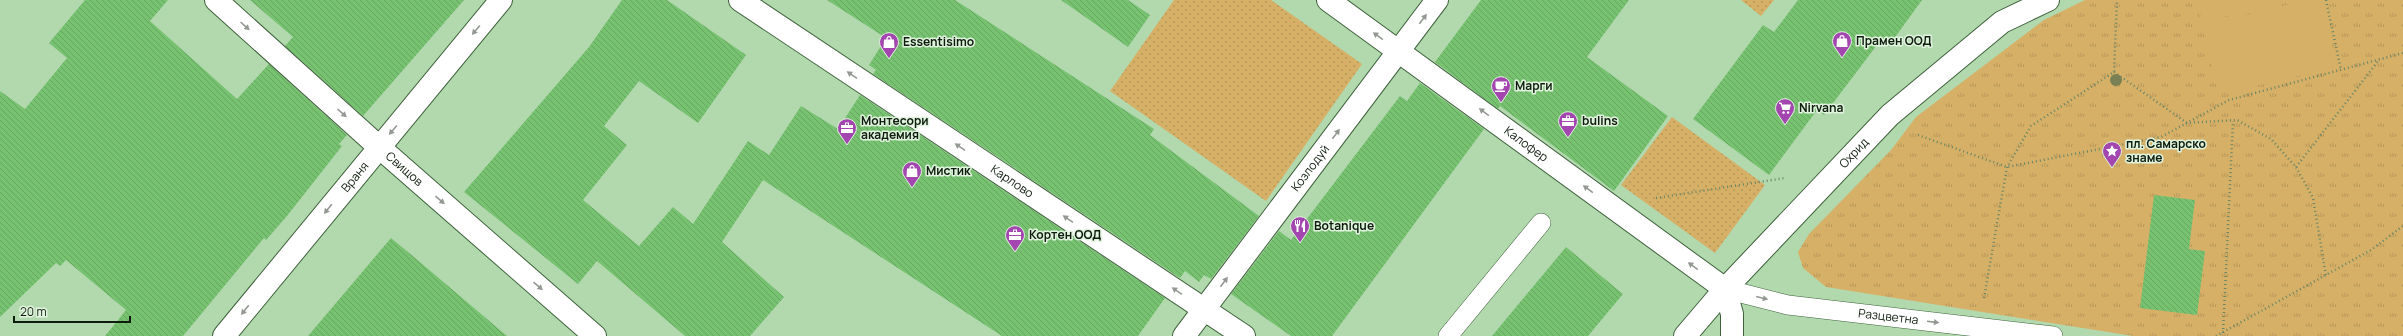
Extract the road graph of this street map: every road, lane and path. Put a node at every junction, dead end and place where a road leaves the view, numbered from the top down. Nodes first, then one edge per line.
1 (216, 0) edge
2 (501, 0) edge
3 (740, 0) edge
4 (1328, 0) edge
5 (1437, 0) edge
6 (2048, 0) edge
7 (2117, 0) edge
8 (2326, 0) edge
9 (1399, 50) junction
10 (2403, 54) edge
11 (2379, 60) junction
12 (2341, 70) junction
13 (2114, 72) junction
14 (2233, 121) junction
15 (1883, 122) junction
16 (2187, 123) junction
17 (379, 147) junction
18 (2007, 167) junction
19 (2296, 167) junction
20 (1793, 177) dead end
21 (1611, 205) junction
22 (1541, 223) dead end
23 (2403, 226) edge
24 (2326, 276) junction
25 (1725, 289) junction
26 (1204, 309) junction
27 (1979, 328) junction
28 (2222, 333) junction
29 (224, 336) edge
30 (595, 336) edge
31 (1184, 336) edge
32 (1244, 336) edge
33 (1448, 336) edge
34 (1685, 336) edge
35 (1732, 336) edge
36 (2053, 336) edge
37 (2216, 336) edge

1 -> 17 street, Свищов
2 -> 17 street, Враня
26 -> 3 street, Карлово
9 -> 4 street, Калофер
9 -> 5 street, Козлодуй
6 - 15 street, Охрид
7 - 13 path
8 - 12 path
21 -> 9 street, Калофер
26 -> 9 street, Козлодуй
10 - 11 path
11 - 12 path
11 - 19 path
12 - 16 path
13 - 16 path
13 - 18 path
14 - 16 path
14 - 19 path
14 - 28 path
15 - 18 path
15 - 25 street, Охрид
16 - 18 path
17 -> 29 street, Враня
17 -> 30 street, Свищов
18 - 27 path
19 - 24 path
20 - 21 path
25 -> 21 street, Калофер
22 - 33 lane
23 - 24 path
24 - 28 path
25 -> 27 lane, Разцветна
25 - 34 street, Охрид
25 - 35 street
26 - 31 street, Козлодуй
26 - 32 street, Карлово
27 - 36 lane, Разцветна
28 - 37 path

